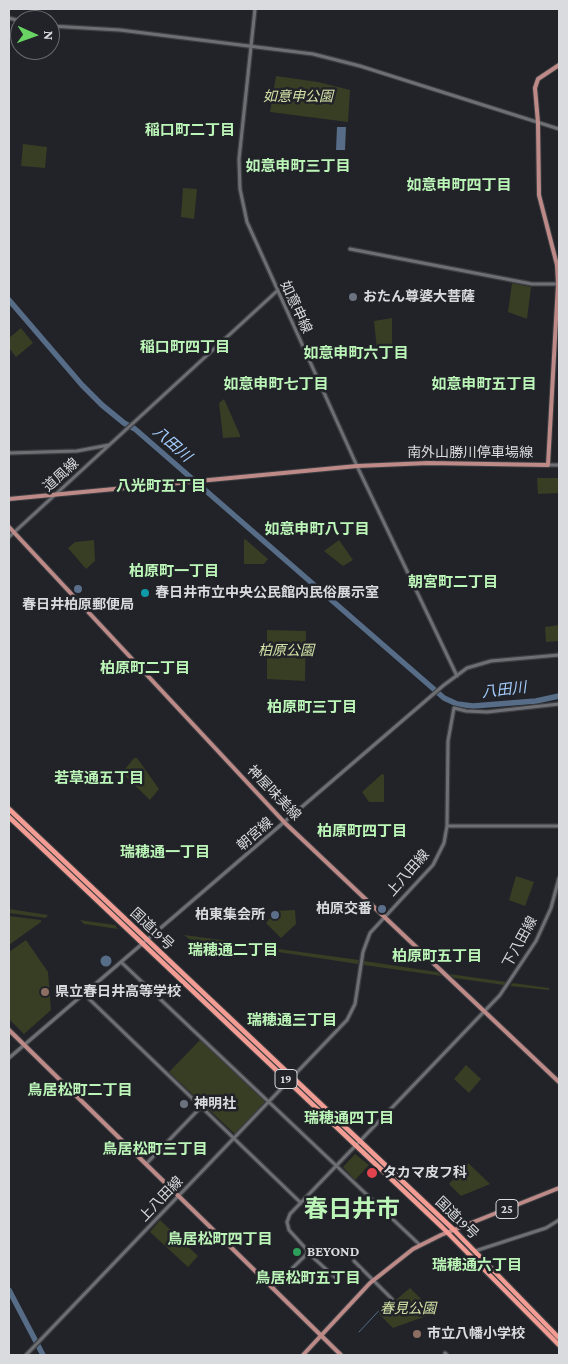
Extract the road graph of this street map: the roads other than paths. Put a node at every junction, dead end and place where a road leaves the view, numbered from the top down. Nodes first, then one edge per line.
1 (255, 9) edge
2 (60, 27) edge
3 (251, 47) junction
4 (559, 64) edge
5 (538, 123) junction
6 (559, 130) edge
7 (350, 249) dead end
8 (559, 283) edge
9 (277, 291) junction
10 (109, 445) junction
11 (9, 453) edge
12 (548, 464) junction
13 (559, 465) edge
14 (357, 466) junction
15 (54, 496) junction
16 (9, 499) edge
17 (9, 527) edge
18 (14, 532) junction
19 (9, 537) edge
20 (559, 654) edge
21 (457, 676) junction
22 (559, 704) edge
23 (9, 809) edge
24 (9, 817) edge
25 (285, 822) junction
26 (447, 826) junction
27 (559, 826) edge
28 (559, 878) edge
29 (384, 917) junction
30 (148, 940) junction
31 (143, 944) junction
32 (122, 962) junction
33 (84, 994) junction
34 (486, 1010) junction
35 (9, 1030) edge
36 (24, 1045) junction
37 (9, 1058) edge
38 (290, 1079) junction
39 (559, 1082) edge
40 (269, 1102) junction
41 (201, 1107) junction
42 (234, 1139) junction
43 (358, 1144) junction
44 (146, 1164) junction
45 (337, 1166) junction
46 (559, 1188) edge
47 (179, 1196) junction
48 (300, 1203) junction
49 (559, 1220) edge
50 (454, 1230) junction
51 (448, 1233) junction
52 (420, 1245) junction
53 (312, 1248) dead end
54 (308, 1251) junction
55 (475, 1251) junction
56 (354, 1261) dead end
57 (337, 1279) dead end
58 (373, 1280) junction
59 (272, 1288) junction
60 (392, 1299) dead end
61 (321, 1335) junction
62 (559, 1338) edge
63 (559, 1345) edge
64 (26, 1355) edge
65 (303, 1355) edge
66 (341, 1355) edge

1 - 3 street, 如意申線
2 - 3 street
3 - 5 street
3 - 9 street, 如意申線
4 - 5 main road, 南外山勝川停車場線
5 - 6 street
5 - 8 main road, 南外山勝川停車場線
7 - 8 street
8 - 12 main road, 南外山勝川停車場線
9 - 10 street, 道風線
9 - 14 street, 如意申線
10 - 11 street
10 - 15 street, 道風線
12 - 13 street
12 - 14 main road, 南外山勝川停車場線
14 - 15 main road, 南外山勝川停車場線
14 - 21 street, 如意申線
15 - 16 main road, 南外山勝川停車場線
15 - 18 street, 道風線
17 - 18 main road, 神屋味美線
18 - 19 street, 道風線
18 - 25 main road, 神屋味美線
20 - 21 street, 朝宮線
21 - 25 street, 朝宮線
22 - 26 street, 上八田線
23 - 30 highway, 国道19号 / 19
24 - 31 highway, 国道19号 / 19
25 - 29 main road, 神屋味美線
25 - 30 street, 朝宮線
26 - 27 street
26 - 29 street, 上八田線
28 - 34 street, 下八田線
29 - 34 main road, 神屋味美線
29 - 38 street, 上八田線
30 - 31 street, 朝宮線
30 - 38 highway, 国道19号 / 19
31 - 32 street, 朝宮線
31 - 38 highway, 国道19号 / 19
32 - 33 street, 朝宮線
32 - 40 street
33 - 36 street, 朝宮線
33 - 41 street
34 - 39 main road, 神屋味美線
34 - 43 street, 下八田線
35 - 36 main road
36 - 37 street, 朝宮線
36 - 44 main road
38 - 40 street, 上八田線
38 - 43 highway, 国道19号 / 19
40 - 42 street, 上八田線
40 - 45 street
41 - 42 street
41 - 44 street
42 - 47 street, 上八田線
42 - 48 street
43 - 45 street, 下八田線
43 - 50 highway, 国道19号 / 19
43 - 51 highway, 国道19号 / 19
44 - 47 main road
45 - 48 street, 下八田線
45 - 52 street
46 - 50 main road, 25
47 - 59 main road
47 - 64 street, 上八田線
48 - 54 street, 下八田線
49 - 55 street
50 - 51 main road, 25
50 - 55 highway, 国道19号 / 19
51 - 52 main road, 25
51 - 63 highway, 国道19号 / 19
52 - 58 main road, 25
53 - 54 street
54 - 57 street
54 - 59 street
55 - 62 highway, 国道19号 / 19
56 - 58 street
58 - 60 street
58 - 61 main road, 25
59 - 61 main road
61 - 65 main road, 25
61 - 66 main road

